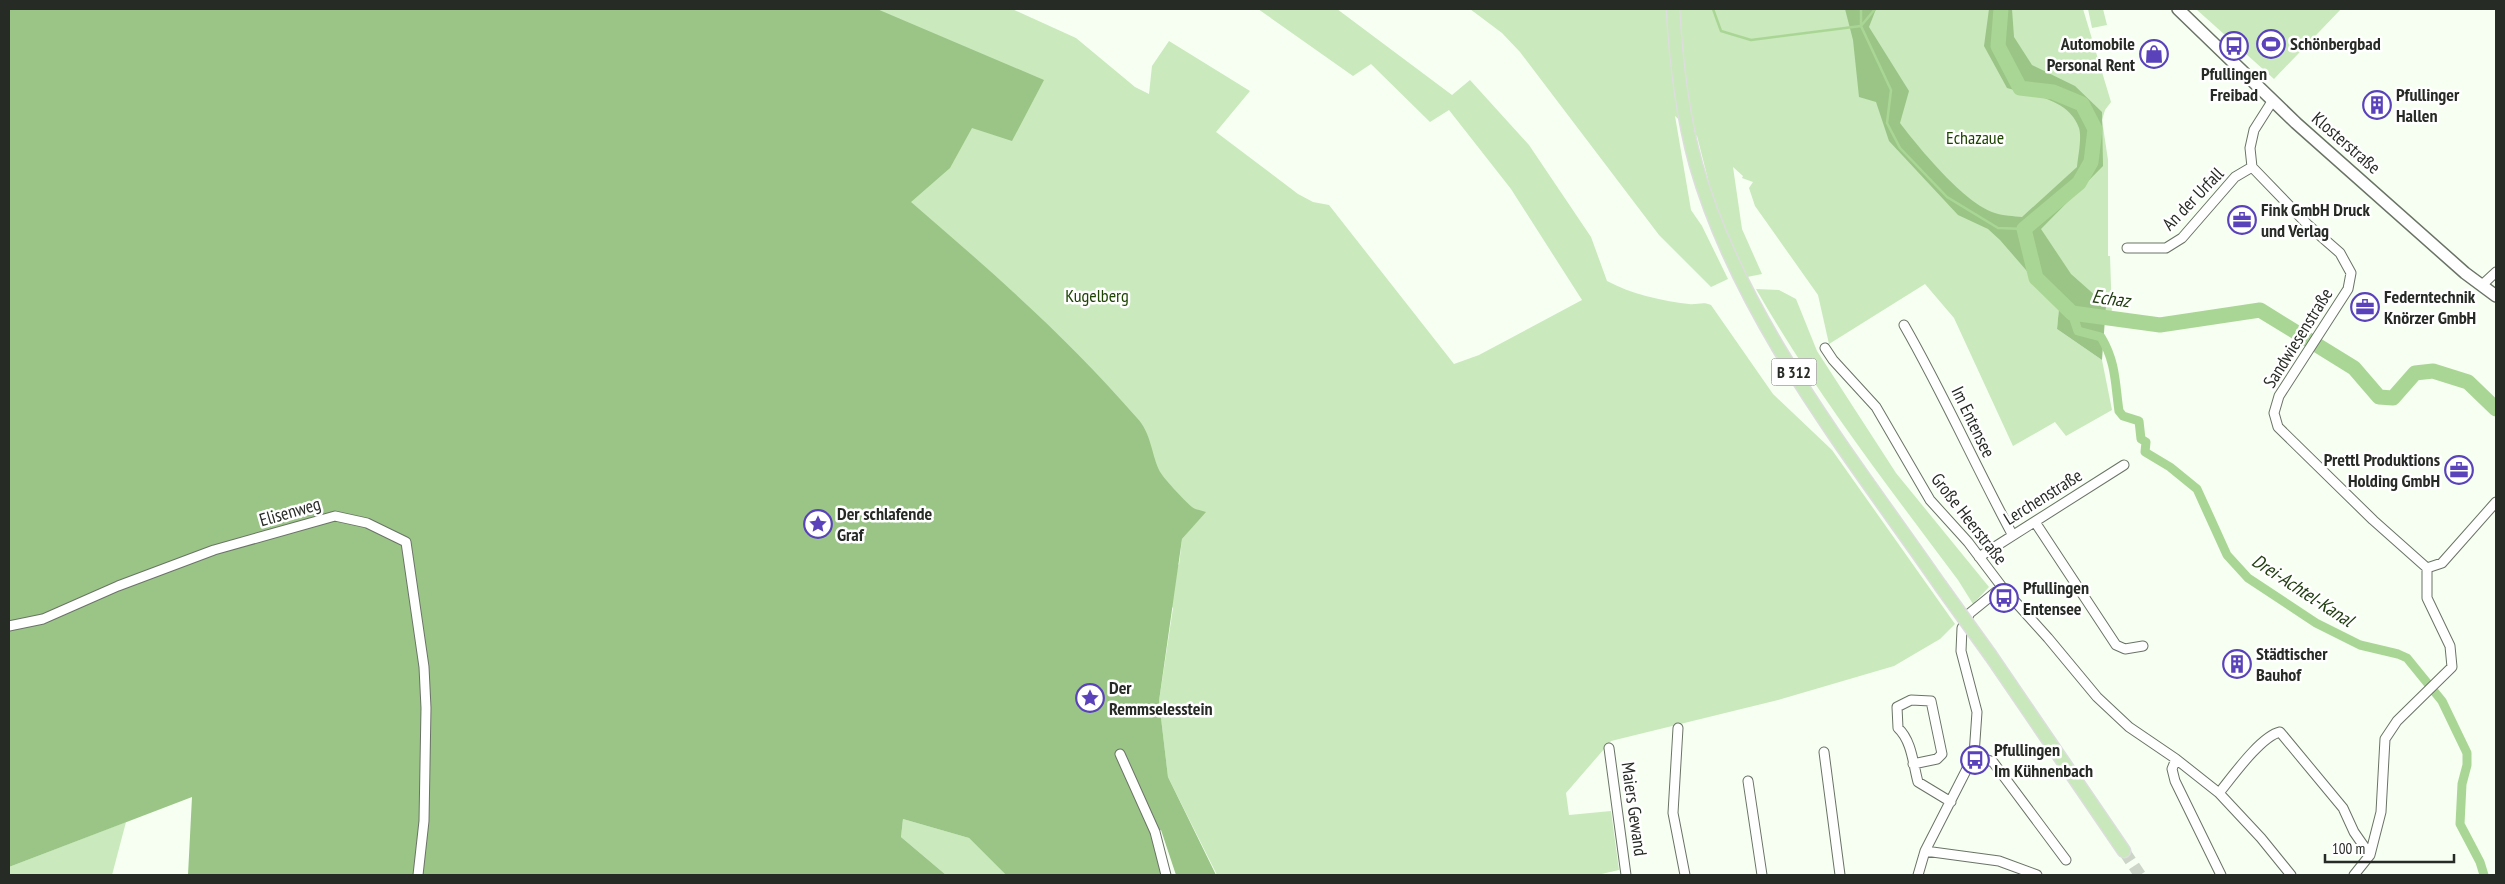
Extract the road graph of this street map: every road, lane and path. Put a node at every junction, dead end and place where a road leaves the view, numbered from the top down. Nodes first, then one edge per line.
1 (1673, 9) edge
2 (2178, 9) edge
3 (2273, 100) junction
4 (2252, 167) junction
5 (2127, 248) dead end
6 (2496, 272) edge
7 (2482, 285) junction
8 (2496, 296) edge
9 (1904, 325) dead end
10 (1824, 348) dead end
11 (2124, 465) dead end
12 (2496, 502) edge
13 (2035, 522) junction
14 (2012, 534) junction
15 (1979, 557) junction
16 (2428, 568) junction
17 (2002, 587) junction
18 (9, 626) edge
19 (2143, 646) dead end
20 (1678, 728) dead end
21 (1609, 748) dead end
22 (1824, 752) dead end
23 (1120, 754) dead end
24 (1974, 755) junction
25 (2176, 759) junction
26 (1913, 764) junction
27 (1748, 781) dead end
28 (2219, 793) junction
29 (1951, 802) junction
30 (1925, 851) junction
31 (2124, 851) tunnel mouth
32 (2370, 855) junction
33 (2066, 860) dead end
34 (418, 875) edge
35 (1166, 875) edge
36 (1626, 875) edge
37 (1685, 875) edge
38 (1762, 875) edge
39 (1840, 875) edge
40 (1918, 875) edge
41 (2037, 875) edge
42 (2221, 875) edge
43 (2291, 875) edge
44 (2354, 875) edge

1 - 31 main road, B 312, bridge
2 - 3 main road, Klosterstraße
3 - 4 street
3 - 7 main road, Klosterstraße
4 - 5 street, An der Urfall
4 - 16 street, Sandwiesenstraße
6 - 7 street
7 - 8 main road, Klosterstraße
9 - 14 street, Im Entensee
10 - 15 street, Große Heerstraße
11 - 13 street, Lerchenstraße
12 - 16 street
13 - 14 street, Lerchenstraße
13 - 19 street
14 - 15 street, Lerchenstraße
15 - 17 street, Große Heerstraße
16 - 32 street
17 - 24 street
17 - 25 street, Große Heerstraße
18 - 34 street, Elisenweg
20 - 37 street
21 - 36 street, Maiers Gewand
22 - 39 street
23 - 35 street
24 - 29 street
24 - 33 street
25 - 28 street, Große Heerstraße
25 - 42 street
26 - 26 street
26 - 29 street
27 - 38 street
28 - 32 street
28 - 43 street, Große Heerstraße
29 - 30 street
30 - 40 street
30 - 41 street
32 - 44 street

